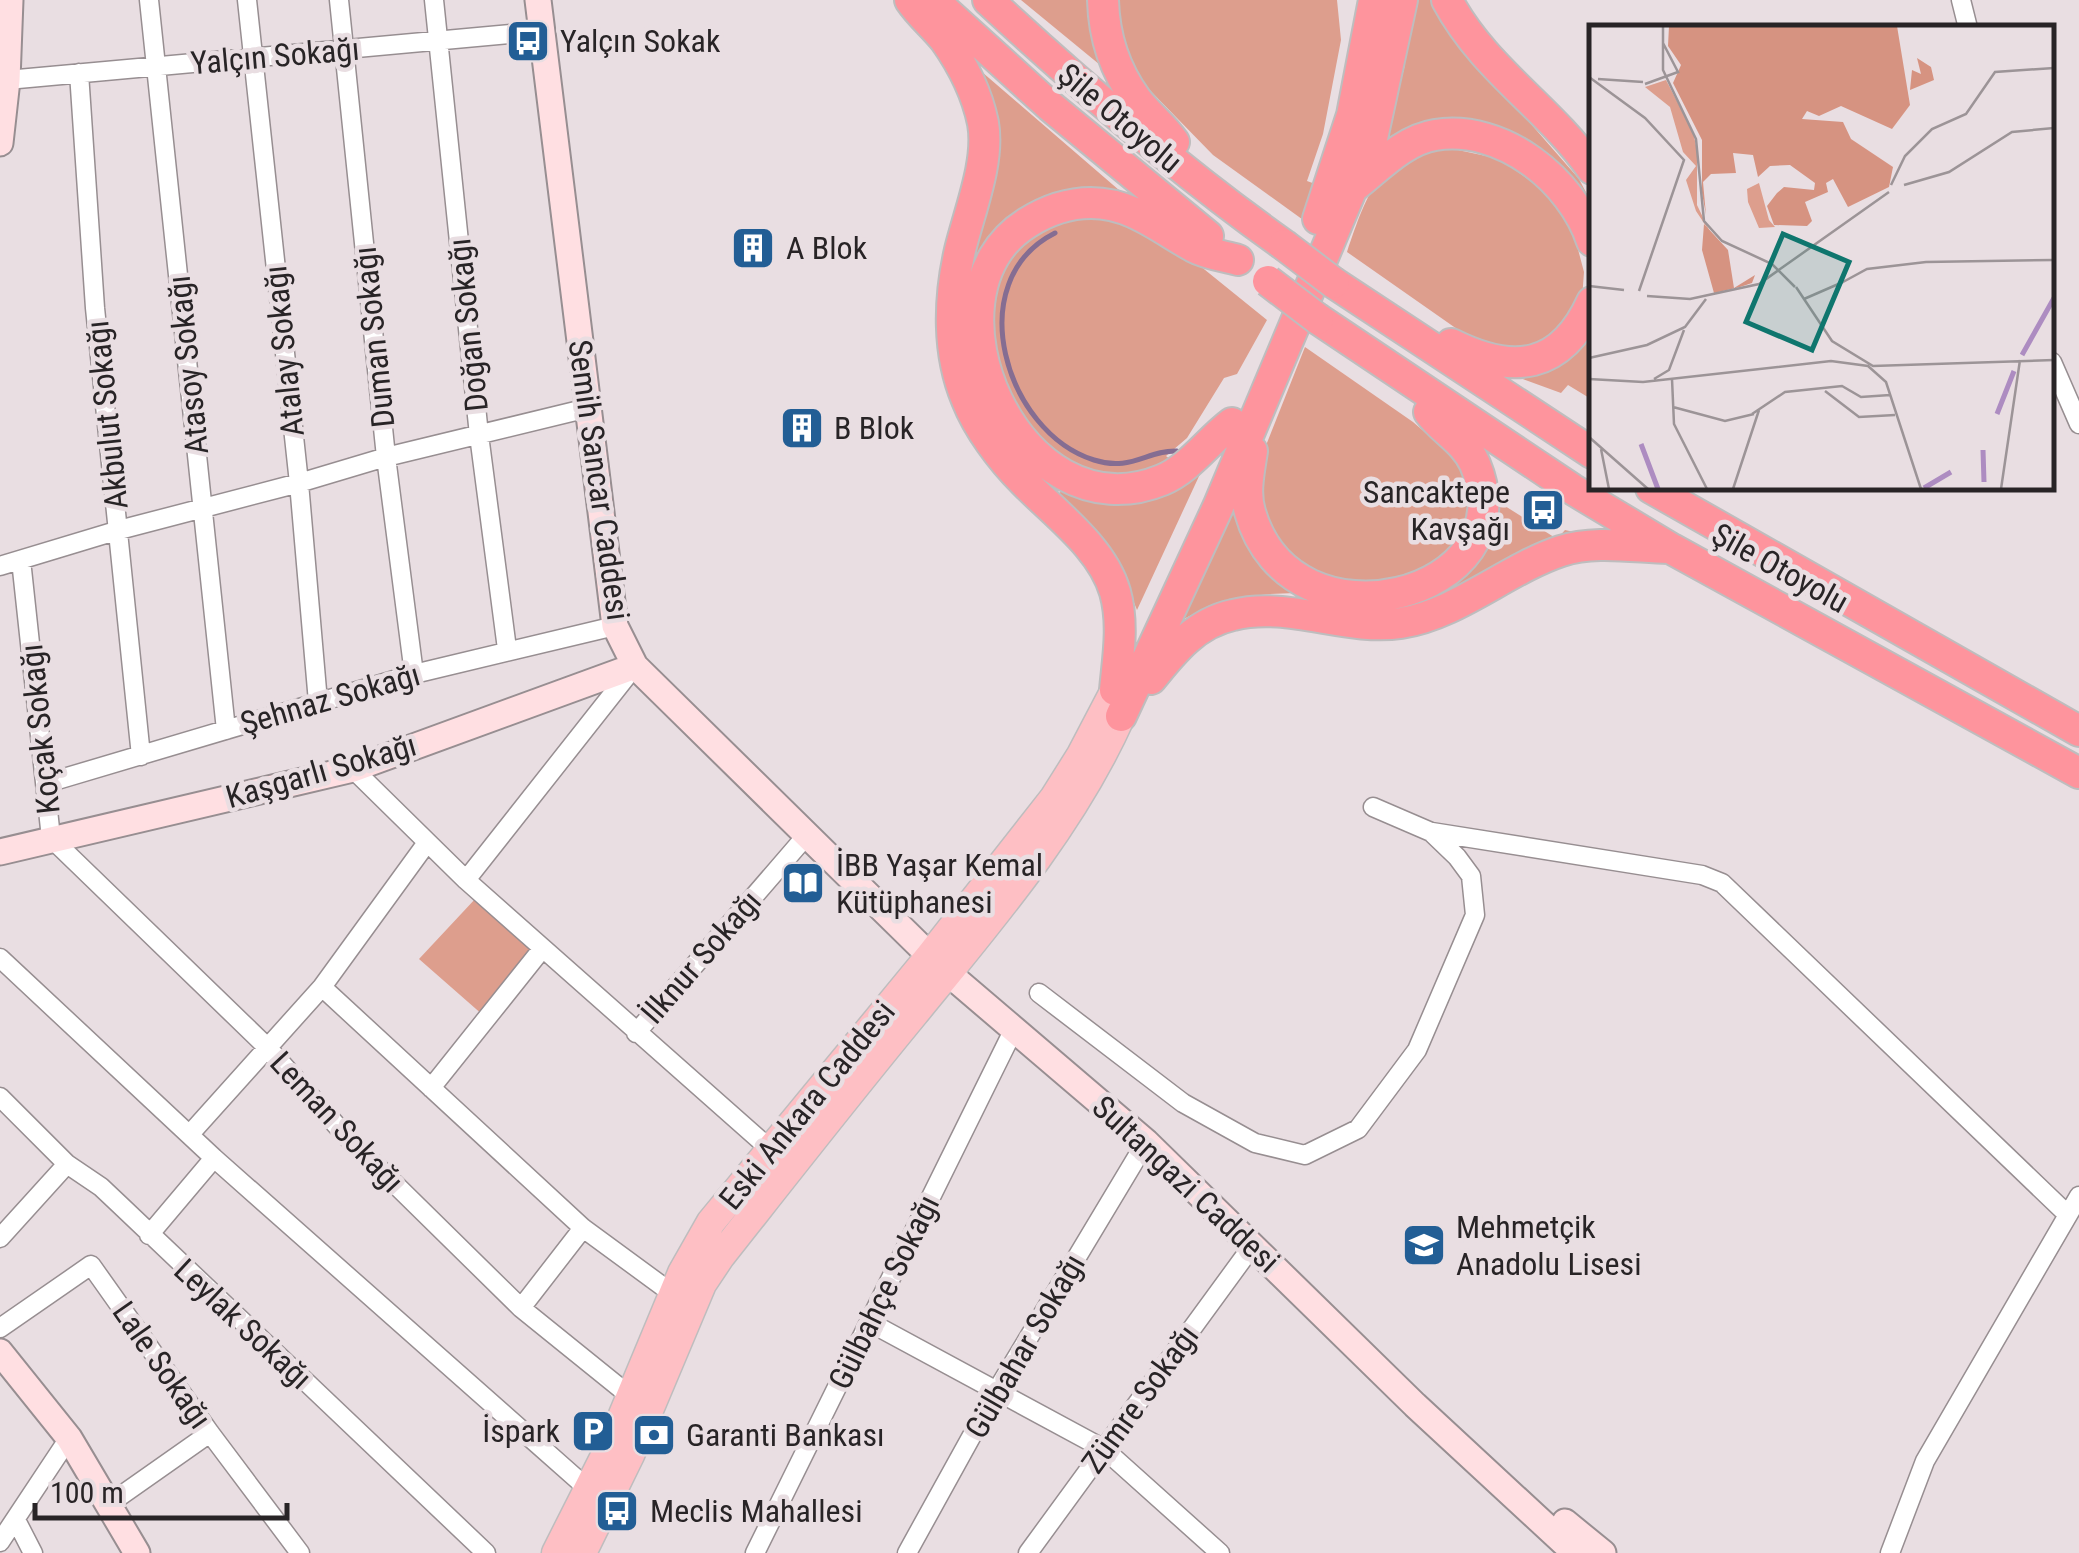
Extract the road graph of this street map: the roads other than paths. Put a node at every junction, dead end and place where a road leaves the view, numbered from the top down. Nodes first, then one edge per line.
1 (10, 0) edge
2 (149, 0) edge
3 (247, 0) edge
4 (339, 0) edge
5 (434, 0) edge
6 (538, 0) edge
7 (910, 0) edge
8 (933, 0) edge
9 (988, 0) edge
10 (1103, 0) edge
11 (1356, 0) edge
12 (1374, 0) edge
13 (1402, 0) edge
14 (1448, 0) edge
15 (1961, 0) edge
16 (1967, 25) edge
17 (543, 31) junction
18 (4, 38) edge
19 (438, 42) junction
20 (344, 50) junction
21 (253, 57) junction
22 (155, 66) junction
23 (78, 73) junction
24 (7, 80) junction
25 (1352, 114) junction
26 (0, 144) edge
27 (1589, 166) edge
28 (1353, 187) junction
29 (1211, 193) junction
30 (1589, 236) edge
31 (1238, 260) junction
32 (1589, 308) edge
33 (1396, 326) junction
34 (2054, 367) edge
35 (1404, 378) junction
36 (588, 408) junction
37 (1244, 421) junction
38 (2079, 424) edge
39 (479, 435) junction
40 (1589, 450) edge
41 (386, 456) junction
42 (299, 483) junction
43 (1654, 490) edge
44 (1688, 490) edge
45 (204, 506) junction
46 (119, 530) junction
47 (1748, 544) junction
48 (1672, 548) junction
49 (20, 560) junction
50 (0, 566) edge
51 (615, 626) junction
52 (507, 649) junction
53 (635, 666) junction
54 (414, 674) junction
55 (318, 702) junction
56 (1118, 703) junction
57 (226, 730) junction
58 (2079, 730) edge
59 (142, 756) junction
60 (353, 769) junction
61 (2079, 773) edge
62 (47, 782) junction
63 (1373, 807) dead end
64 (1431, 832) junction
65 (806, 836) junction
66 (52, 838) junction
67 (426, 844) junction
68 (0, 852) edge
69 (466, 880) junction
70 (542, 949) junction
71 (0, 958) edge
72 (939, 965) junction
73 (322, 987) junction
74 (1039, 993) dead end
75 (1013, 1031) junction
76 (636, 1033) junction
77 (268, 1048) junction
78 (431, 1088) junction
79 (0, 1098) edge
80 (190, 1134) junction
81 (1146, 1142) junction
82 (771, 1150) junction
83 (214, 1158) junction
84 (66, 1164) junction
85 (2079, 1196) edge
86 (2068, 1214) junction
87 (583, 1228) junction
88 (149, 1235) junction
89 (0, 1238) edge
90 (1253, 1245) junction
91 (674, 1294) junction
92 (521, 1308) junction
93 (869, 1322) junction
94 (0, 1328) edge
95 (4, 1369) edge
96 (996, 1392) junction
97 (630, 1396) junction
98 (1415, 1405) junction
99 (210, 1433) junction
100 (69, 1438) junction
101 (1104, 1449) junction
102 (588, 1488) junction
103 (109, 1504) junction
104 (16, 1520) junction
105 (0, 1542) edge
106 (33, 1553) edge
107 (136, 1553) edge
108 (300, 1553) edge
109 (486, 1553) edge
110 (556, 1553) edge
111 (568, 1553) edge
112 (582, 1553) edge
113 (755, 1553) edge
114 (907, 1553) edge
115 (1028, 1553) edge
116 (1220, 1553) edge
117 (1576, 1553) edge
118 (1603, 1553) edge
119 (1890, 1553) edge

1 - 18 street
2 - 22 street, Atasoy Sokağı
3 - 21 street, Atalay Sokağı
4 - 20 street, Duman Sokağı
5 - 19 street, Doğan Sokağı
6 - 17 street, Semih Sancar Caddesi
7 - 56 highway
8 - 31 highway, Şile Otoyolu
9 - 29 highway
10 - 29 highway
11 - 25 highway
12 - 25 highway
13 - 28 highway
14 - 27 highway
15 - 16 street
17 - 19 street, Yalçın Sokağı
17 - 36 street, Semih Sancar Caddesi
18 - 24 street
19 - 20 street, Yalçın Sokağı
19 - 39 street, Doğan Sokağı
20 - 21 street, Yalçın Sokağı
20 - 41 street, Duman Sokağı
21 - 22 street, Yalçın Sokağı
21 - 42 street, Atalay Sokağı
22 - 23 street, Yalçın Sokağı
22 - 45 street, Atasoy Sokağı
23 - 24 street, Yalçın Sokağı
23 - 46 street, Akbulut Sokağı
24 - 26 street
25 - 37 highway
28 - 30 highway
28 - 37 highway
29 - 33 highway, bridge
31 - 35 highway, Şile Otoyolu, bridge
31 - 37 highway
32 - 33 highway
33 - 40 highway
34 - 38 street
35 - 37 highway
35 - 48 highway, Şile Otoyolu
36 - 39 street
36 - 51 street, Semih Sancar Caddesi
37 - 56 highway
39 - 41 street
39 - 52 street, Doğan Sokağı
41 - 42 street
41 - 54 street, Duman Sokağı
42 - 45 street
42 - 55 street, Atalay Sokağı
43 - 47 highway, Şile Otoyolu
44 - 47 highway
45 - 46 street
45 - 57 street, Atasoy Sokağı
46 - 49 street
46 - 59 street, Akbulut Sokağı
47 - 58 highway, Şile Otoyolu
48 - 56 highway
48 - 61 highway, Şile Otoyolu
49 - 50 street
49 - 62 street, Koçak Sokağı
51 - 52 street, Şehnaz Sokağı
51 - 53 street, Semih Sancar Caddesi
52 - 54 street, Şehnaz Sokağı
53 - 60 street, Kaşgarlı Sokağı
53 - 65 street, Semih Sancar Caddesi
53 - 69 street
54 - 55 street, Şehnaz Sokağı
55 - 57 street, Şehnaz Sokağı
56 - 72 main road, Eski Ankara Caddesi
57 - 59 street, Şehnaz Sokağı
59 - 62 street, Şehnaz Sokağı
60 - 66 street, Kaşgarlı Sokağı
60 - 67 street
62 - 66 street, Koçak Sokağı
63 - 64 street
64 - 74 street
64 - 86 street
65 - 72 street, Semih Sancar Caddesi
65 - 76 street, İlknur Sokağı
66 - 68 street, Kaşgarlı Sokağı
66 - 77 street, Leman Sokağı
67 - 69 street
67 - 73 street
69 - 70 street
70 - 76 street
70 - 78 street
71 - 80 street
72 - 75 street, Sultangazi Caddesi
72 - 82 main road, Eski Ankara Caddesi
72 - 112 main road, Eski Ankara Caddesi
73 - 77 street
73 - 78 street
75 - 81 street, Sultangazi Caddesi
75 - 93 street, Gülbahçe Sokağı
76 - 82 street
77 - 80 street
77 - 92 street, Leman Sokağı
78 - 87 street
79 - 84 street, Leylak Sokağı
80 - 83 street
81 - 90 street, Sultangazi Caddesi
81 - 96 street, Gülbahar Sokağı
82 - 91 main road, Eski Ankara Caddesi
83 - 88 street
83 - 102 street
84 - 88 street, Leylak Sokağı
84 - 89 street
85 - 86 street
86 - 119 street
87 - 91 street
87 - 92 street
88 - 109 street, Leylak Sokağı
90 - 98 street, Sultangazi Caddesi
90 - 101 street, Zümre Sokağı
91 - 97 main road, Eski Ankara Caddesi
92 - 97 street, Leman Sokağı
93 - 96 street
93 - 113 street, Gülbahçe Sokağı
94 - 99 street, Lale Sokağı
95 - 100 street
96 - 101 street
96 - 114 street, Gülbahar Sokağı
97 - 102 main road, Eski Ankara Caddesi
98 - 117 street, Sultangazi Caddesi
98 - 118 street, Sultangazi Caddesi
99 - 103 street
99 - 108 street, Lale Sokağı
100 - 103 street
100 - 104 street
101 - 115 street, Zümre Sokağı
101 - 116 street
102 - 110 main road, Eski Ankara Caddesi
102 - 111 main road
103 - 107 street
104 - 105 street
104 - 106 street

